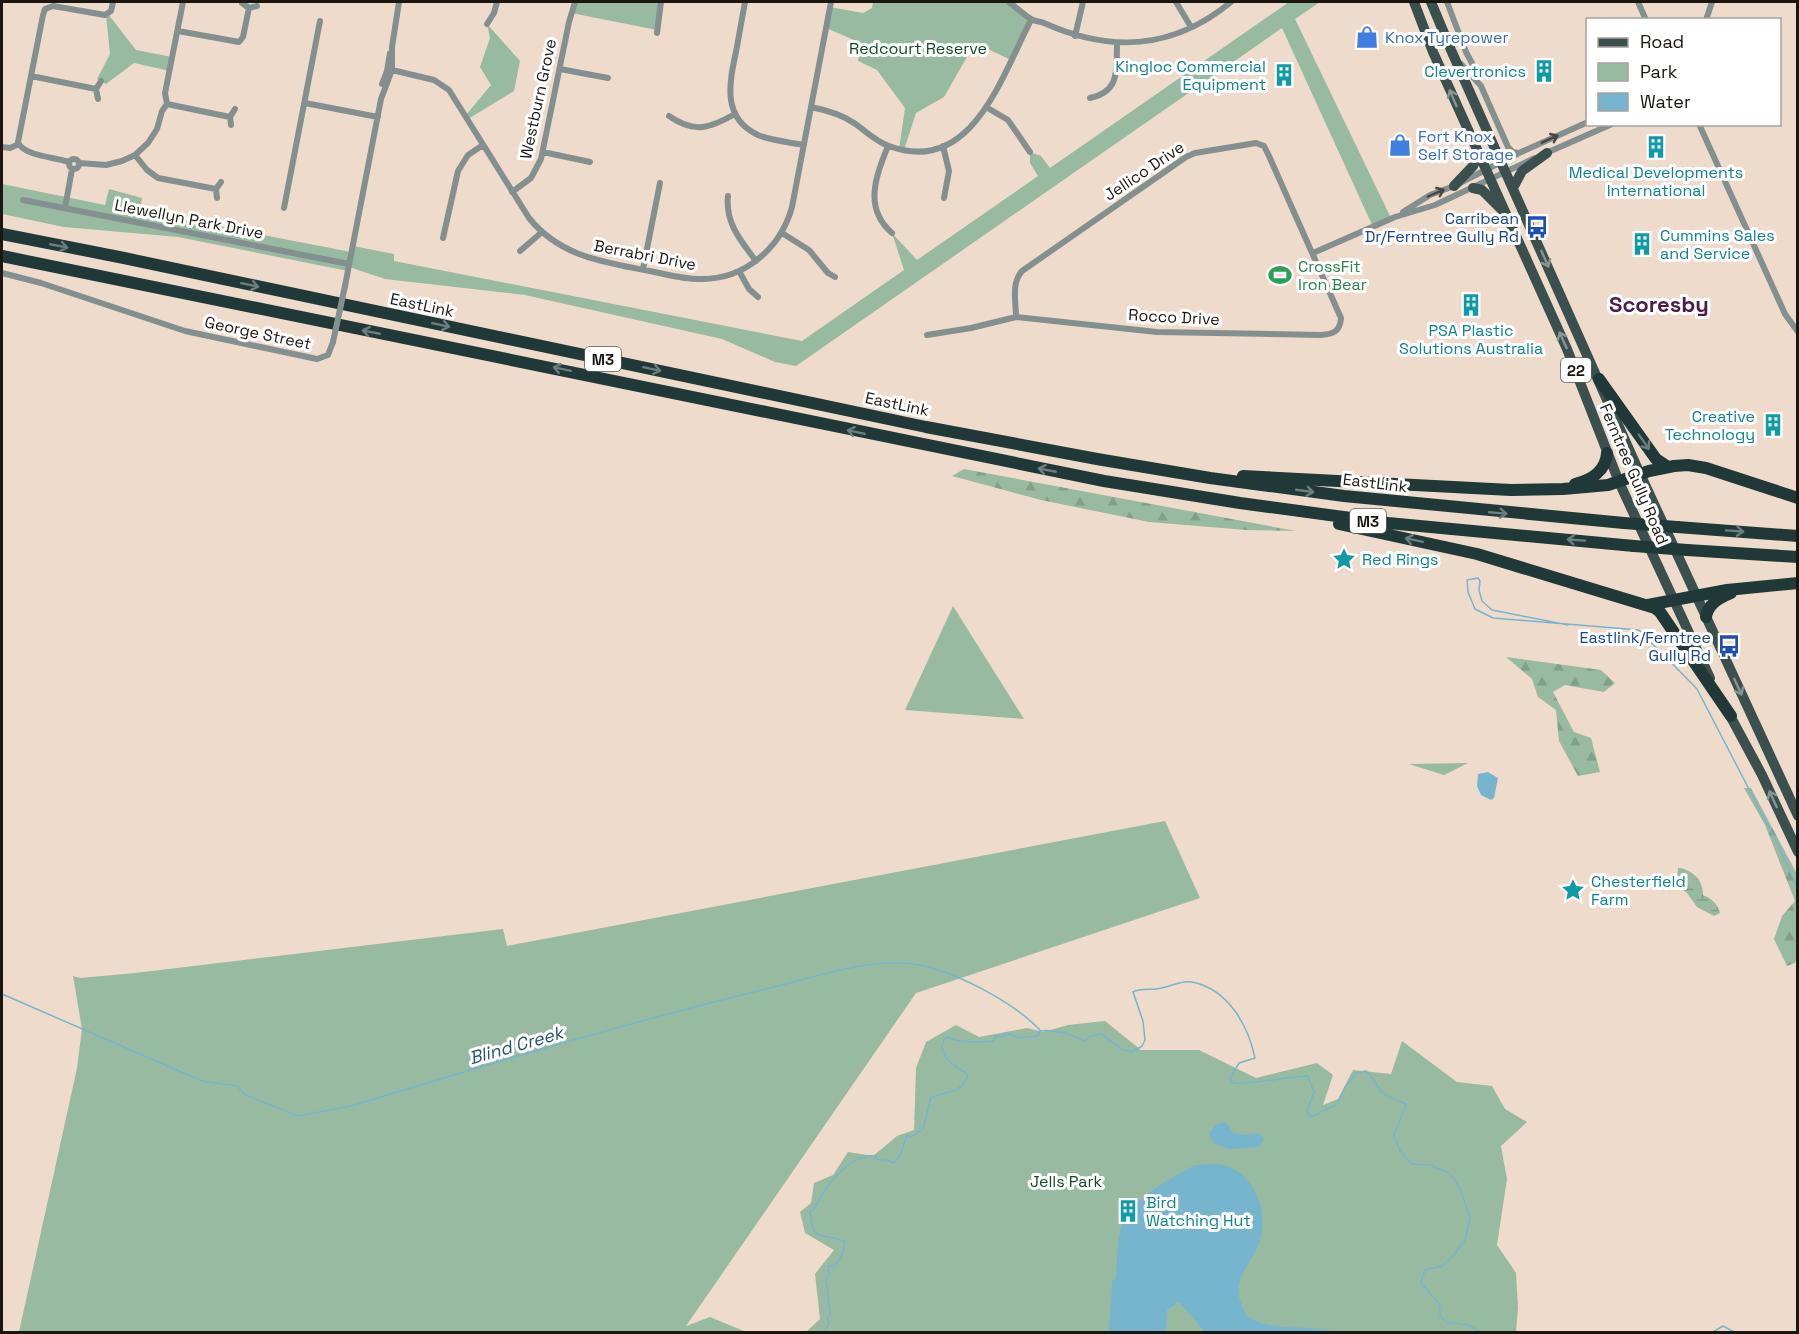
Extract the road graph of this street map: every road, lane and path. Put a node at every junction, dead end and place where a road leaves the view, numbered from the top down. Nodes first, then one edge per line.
1 (113, 2) edge
2 (183, 2) edge
3 (400, 2) edge
4 (497, 2) edge
5 (575, 2) edge
6 (661, 2) edge
7 (745, 2) edge
8 (831, 2) edge
9 (1010, 2) edge
10 (1083, 2) edge
11 (1176, 2) edge
12 (1230, 2) edge
13 (1414, 2) edge
14 (1431, 2) edge
15 (1447, 2) edge
16 (1638, 2) edge
17 (1712, 2) edge
18 (242, 3) dead end
19 (48, 4) edge
20 (258, 6) dead end
21 (249, 8) junction
22 (1645, 18) edge
23 (1707, 18) edge
24 (1031, 20) junction
25 (320, 21) dead end
26 (487, 24) dead end
27 (1191, 27) junction
28 (178, 31) junction
29 (657, 33) dead end
30 (1075, 36) junction
31 (1117, 44) junction
32 (1450, 50) junction
33 (560, 69) junction
34 (390, 72) junction
35 (31, 76) junction
36 (608, 78) dead end
37 (1476, 80) junction
38 (101, 81) dead end
39 (96, 89) junction
40 (1090, 98) dead end
41 (98, 99) dead end
42 (1488, 102) junction
43 (305, 103) junction
44 (167, 104) junction
45 (811, 107) junction
46 (986, 107) junction
47 (235, 109) dead end
48 (735, 114) junction
49 (669, 116) dead end
50 (230, 117) junction
51 (378, 117) junction
52 (1586, 122) edge
53 (1483, 123) junction
54 (231, 125) dead end
55 (1608, 126) edge
56 (1699, 127) edge
57 (19, 144) junction
58 (483, 145) junction
59 (804, 145) junction
60 (888, 146) junction
61 (943, 146) junction
62 (2, 147) edge
63 (543, 152) junction
64 (1030, 152) dead end
65 (1519, 153) junction
66 (1547, 153) junction
67 (1479, 154) junction
68 (135, 155) junction
69 (590, 162) dead end
70 (71, 166) junction
71 (1503, 167) junction
72 (1489, 175) junction
73 (220, 182) dead end
74 (660, 183) dead end
75 (1454, 186) junction
76 (1473, 188) junction
77 (1513, 188) junction
78 (216, 189) junction
79 (512, 192) junction
80 (728, 196) dead end
81 (217, 198) dead end
82 (944, 198) dead end
83 (23, 200) dead end
84 (65, 208) junction
85 (284, 208) dead end
86 (1507, 215) junction
87 (1395, 217) junction
88 (542, 232) junction
89 (782, 232) junction
90 (892, 233) dead end
91 (2, 234) edge
92 (444, 238) dead end
93 (520, 251) dead end
94 (1313, 254) junction
95 (2, 256) edge
96 (756, 261) junction
97 (349, 264) junction
98 (643, 269) junction
99 (739, 271) junction
100 (2, 273) edge
101 (835, 277) dead end
102 (758, 297) dead end
103 (1016, 317) junction
104 (1797, 332) edge
105 (927, 335) dead end
106 (1599, 379) junction
107 (1607, 453) junction
108 (1668, 467) junction
109 (1640, 474) junction
110 (1205, 477) junction
111 (1104, 482) junction
112 (1619, 482) junction
113 (1550, 489) junction
114 (1797, 498) edge
115 (1797, 536) edge
116 (1797, 557) edge
117 (1797, 583) edge
118 (1767, 586) junction
119 (1696, 596) junction
120 (1673, 601) junction
121 (1648, 605) junction
122 (1706, 617) junction
123 (1731, 716) junction
124 (1797, 816) edge
125 (1797, 852) edge

1 - 19 street
2 - 28 street
3 - 34 street, George Street
4 - 26 street
5 - 33 street, Westburn Grove
6 - 29 street
7 - 48 street
8 - 45 street, Berrabri Drive
9 - 24 street
10 - 30 street
11 - 27 street
12 - 27 street
67 -> 13 main road, Ferntree Gully Road / 22
14 - 32 main road, Ferntree Gully Road / 22
15 - 37 street
16 - 22 street
17 - 23 street
18 - 21 street
19 - 35 street
20 - 21 street
21 - 28 street
24 - 30 street
24 - 46 street
25 - 43 street
27 - 31 street
28 - 44 street
30 - 31 street
31 - 40 street
32 - 37 street
32 - 53 main road, Ferntree Gully Road / 22
33 - 36 street
33 - 63 street, Westburn Grove
34 - 51 street, George Street
34 - 58 street, Berrabri Drive
35 - 39 street
35 - 57 street
37 - 42 street
38 - 39 street
39 - 41 street
42 - 53 street
42 - 65 street
43 - 51 street
43 - 85 street
44 - 50 street
44 - 68 street
45 - 59 street, Berrabri Drive
45 - 60 street
46 - 61 street
46 - 64 street
47 - 50 street
48 - 49 street
48 - 59 street
50 - 54 street
51 - 97 street, George Street
65 -> 52 street
53 - 71 main road, Ferntree Gully Road / 22
55 - 66 street
56 - 104 street
57 - 62 street
57 - 70 street
58 - 79 street, Berrabri Drive
58 - 92 street
59 - 89 street, Berrabri Drive
60 - 61 street
60 - 90 street
61 - 82 street
63 - 69 street
63 - 79 street, Westburn Grove
65 - 71 street
66 - 71 street
66 - 77 main road
67 - 72 main road, Ferntree Gully Road / 22
67 - 75 main road
68 - 70 street
68 - 78 street
70 - 84 street
71 - 72 street
71 - 77 main road, Ferntree Gully Road / 22
72 - 75 street
72 - 76 street
72 - 86 main road, Ferntree Gully Road / 22
73 - 78 street
74 - 98 street
87 -> 75 street
76 - 86 main road
76 - 87 street
77 -> 106 main road, Ferntree Gully Road / 22
78 - 81 street
79 - 88 street, Berrabri Drive
80 - 96 street
83 - 84 street, Llewellyn Park Drive
84 - 97 street, Llewellyn Park Drive
107 -> 86 main road, Ferntree Gully Road / 22
87 - 94 street
88 - 93 street
88 - 98 street, Berrabri Drive
89 - 96 street, Berrabri Drive
89 - 101 street
91 -> 110 highway, EastLink / M3
94 - 103 street, Rocco Drive
94 - 103 street, Jellico Drive
111 -> 95 highway, M3
96 - 99 street, Berrabri Drive
97 - 100 street, George Street, bridge
98 - 99 street, Berrabri Drive
99 - 102 street
103 - 105 street, Rocco Drive
106 -> 108 highway
106 - 109 main road, Ferntree Gully Road / 22
107 - 112 main road, Ferntree Gully Road / 22
107 - 113 highway
108 - 109 highway
108 - 114 highway
109 - 112 highway
109 - 119 main road, Ferntree Gully Road / 22
110 - 113 highway
110 -> 115 highway, EastLink / M3, bridge
116 -> 111 highway, M3, bridge
121 -> 111 highway
112 - 113 highway
112 - 120 main road, Ferntree Gully Road / 22
117 - 118 highway
118 - 119 highway
118 - 122 highway
119 - 120 highway
119 - 122 main road, Ferntree Gully Road / 22
120 - 121 highway
120 - 123 main road, Ferntree Gully Road / 22
121 - 123 highway
122 -> 124 main road, Ferntree Gully Road / 22
125 -> 123 main road, Ferntree Gully Road / 22

